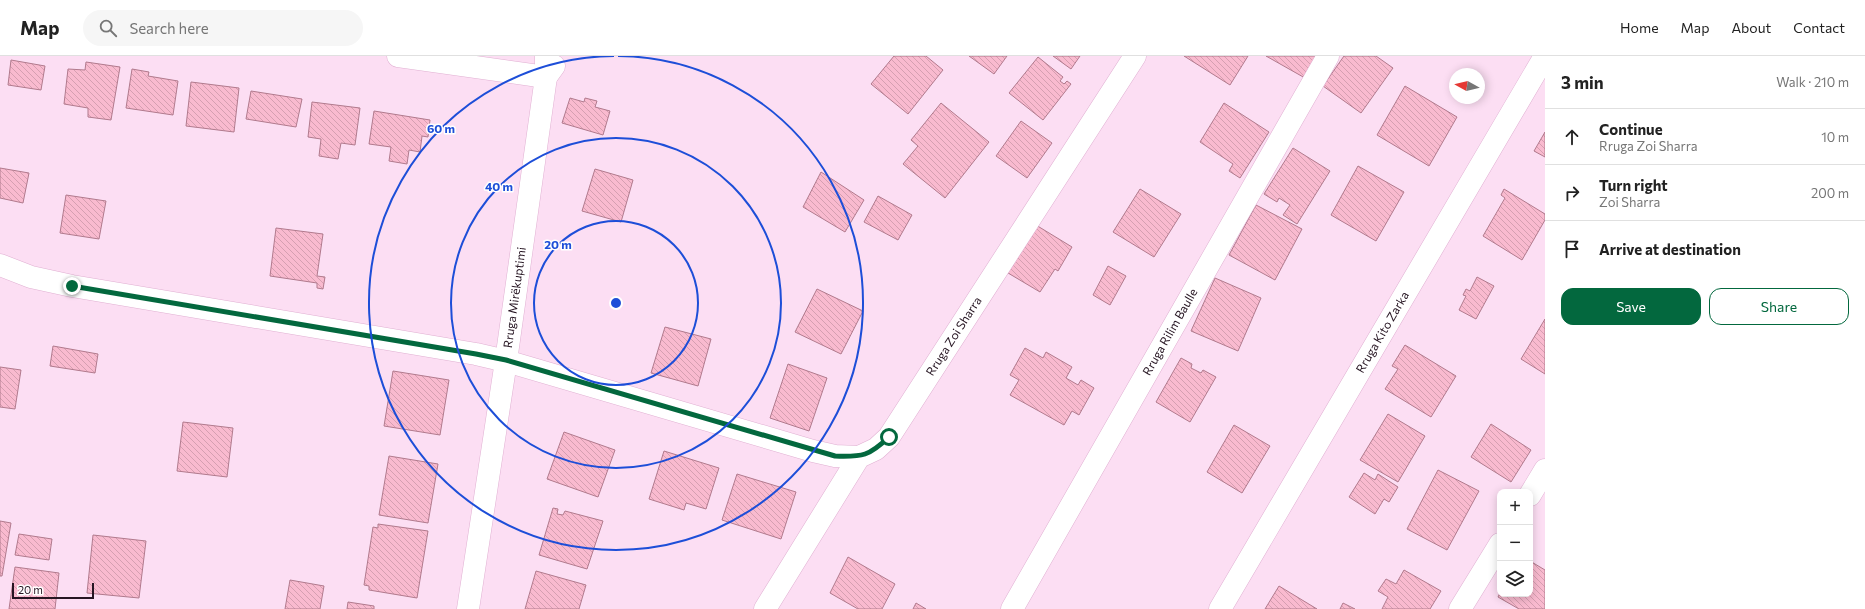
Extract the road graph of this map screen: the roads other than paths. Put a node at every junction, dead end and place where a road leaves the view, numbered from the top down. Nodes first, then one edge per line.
1 (398, 56) edge
2 (562, 56) edge
3 (1135, 56) edge
4 (1328, 56) edge
5 (1545, 56) edge
6 (546, 66) edge
7 (0, 264) edge
8 (506, 360) junction
9 (859, 457) junction
10 (1545, 470) edge
11 (1533, 490) edge
12 (1497, 549) edge
13 (468, 609) edge
14 (765, 609) edge
15 (1012, 609) edge
16 (1220, 609) edge
17 (1460, 609) edge

1 - 6 street
2 - 6 street
3 - 9 street, Rruga Zoi Sharra
4 - 15 street, Rruga Rilim Baulle
5 - 16 street, Rruga Kito Zarka
6 - 8 street, Rruga Mirëkuptimi
7 - 8 street
8 - 9 street
8 - 13 street, Rruga Mirëkuptimi
9 - 14 street
10 - 11 street
12 - 17 street

